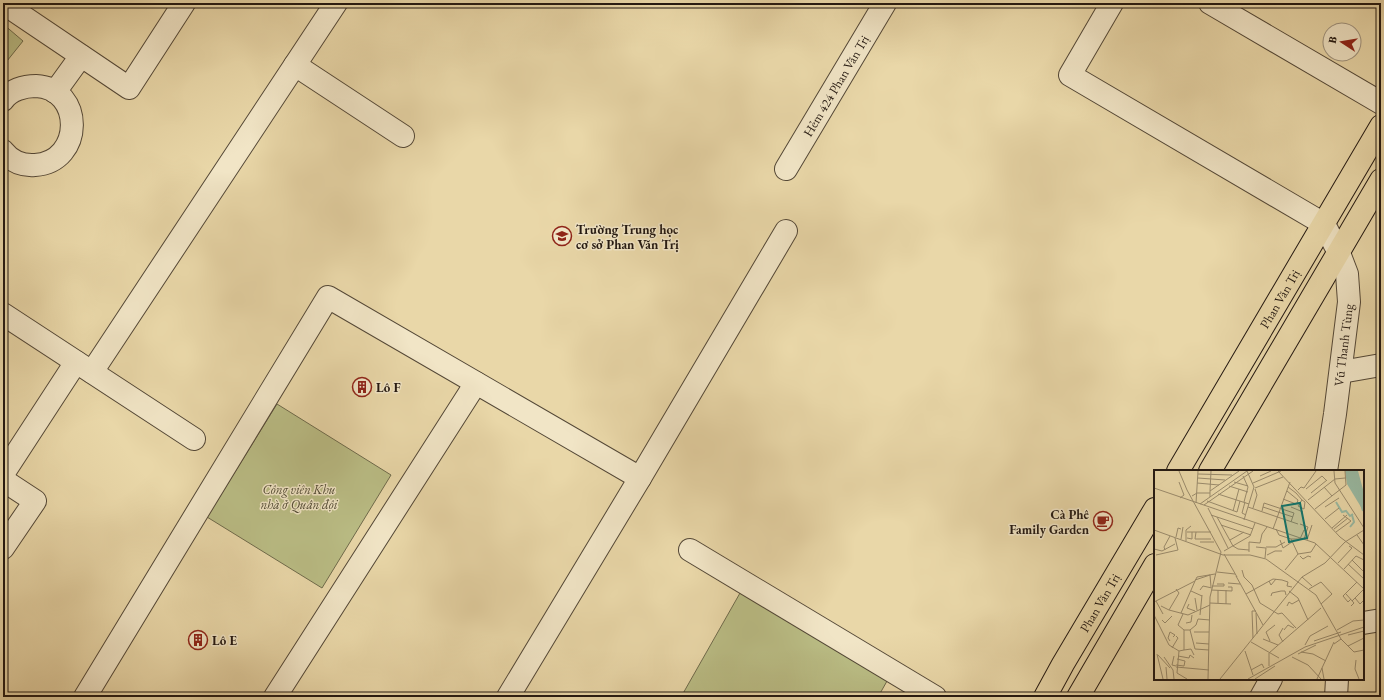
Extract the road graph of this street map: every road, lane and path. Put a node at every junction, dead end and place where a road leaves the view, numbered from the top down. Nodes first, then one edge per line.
1 (3, 3) edge
2 (336, 3) edge
3 (885, 3) edge
4 (1112, 3) edge
5 (1210, 3) edge
6 (176, 6) edge
7 (80, 56) junction
8 (295, 65) junction
9 (55, 92) junction
10 (3, 100) edge
11 (1381, 103) edge
12 (1381, 126) edge
13 (403, 136) dead end
14 (4, 156) edge
15 (786, 169) dead end
16 (1381, 180) edge
17 (1324, 224) junction
18 (786, 231) dead end
19 (1338, 253) junction
20 (3, 314) edge
21 (1381, 365) edge
22 (84, 367) junction
23 (1340, 372) junction
24 (476, 383) junction
25 (194, 439) dead end
26 (1179, 470) edge
27 (1211, 470) edge
28 (1326, 470) edge
29 (3, 474) edge
30 (640, 478) junction
31 (3, 480) edge
32 (1154, 511) edge
33 (3, 548) edge
34 (690, 550) dead end
35 (1154, 567) edge
36 (1381, 620) edge
37 (1364, 623) edge
38 (1270, 680) edge
39 (1337, 680) edge
40 (85, 697) edge
41 (274, 697) edge
42 (508, 697) edge
43 (935, 697) edge
44 (1045, 697) edge
45 (1078, 697) edge
46 (1261, 697) edge
47 (1336, 697) edge

1 - 7 street
2 - 8 street
3 - 15 street, Hẻm 424 Phan Văn Trị
4 - 17 street
5 - 11 street
6 - 7 street
7 - 9 street
8 - 13 street
8 - 22 street
9 - 10 street
9 - 14 street
12 - 17 main road, Phan Văn Trị
16 - 19 main road, Phan Văn Trị
17 - 19 street, Vũ Thanh Tùng
17 - 26 main road, Phan Văn Trị
18 - 30 street
19 - 23 street, Vũ Thanh Tùng
19 - 27 main road, Phan Văn Trị
20 - 22 street
21 - 23 street
22 - 25 street
22 - 29 street
23 - 28 street, Vũ Thanh Tùng
24 - 30 street
24 - 40 street
24 - 41 street
30 - 42 street
31 - 33 street
32 - 44 main road, Phan Văn Trị
34 - 43 street
35 - 45 main road
36 - 37 street
38 - 46 street
39 - 47 street

